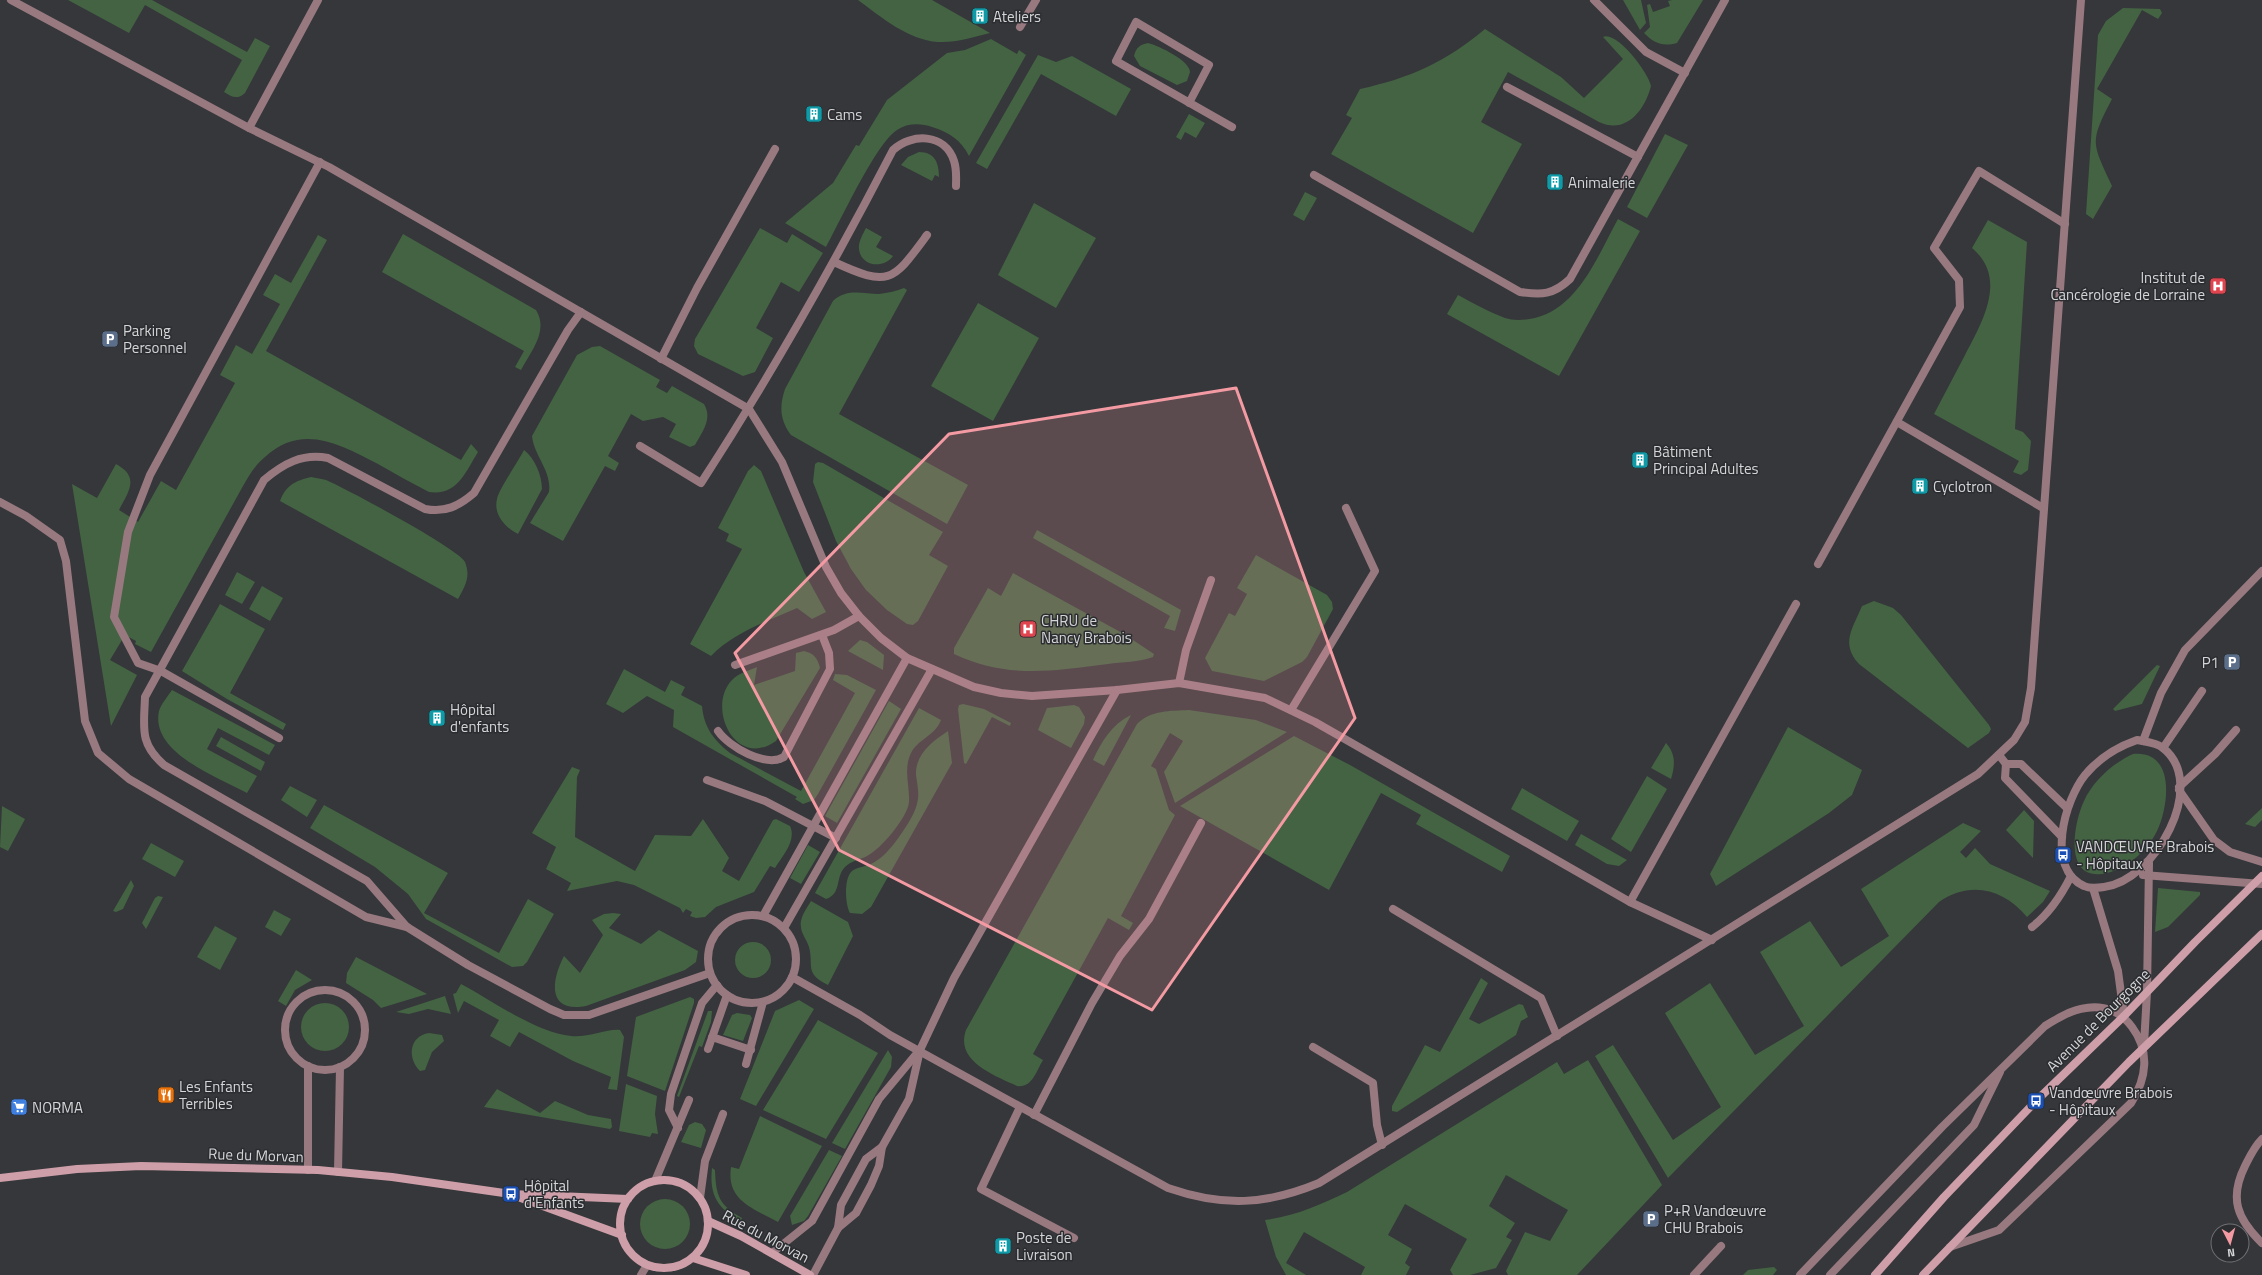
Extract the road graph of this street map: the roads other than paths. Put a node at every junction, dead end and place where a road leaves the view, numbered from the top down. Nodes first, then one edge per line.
1 (11, 0) edge
2 (318, 0) edge
3 (1036, 0) edge
4 (1594, 0) edge
5 (1725, 0) edge
6 (2081, 0) edge
7 (1020, 27) dead end
8 (1685, 73) junction
9 (1507, 87) dead end
10 (1188, 103) junction
11 (1232, 127) dead end
12 (250, 128) junction
13 (775, 149) dead end
14 (1638, 158) junction
15 (320, 162) junction
16 (1314, 175) dead end
17 (956, 186) dead end
18 (2066, 224) junction
19 (927, 235) dead end
20 (834, 262) junction
21 (581, 312) junction
22 (662, 360) junction
23 (748, 409) junction
24 (1896, 422) junction
25 (640, 446) dead end
26 (0, 502) edge
27 (1346, 508) dead end
28 (2043, 508) junction
29 (1818, 564) dead end
30 (2262, 571) edge
31 (1211, 580) dead end
32 (1796, 604) dead end
33 (859, 616) junction
34 (822, 635) junction
35 (907, 658) junction
36 (736, 665) dead end
37 (932, 669) junction
38 (161, 671) junction
39 (1179, 683) junction
40 (1117, 690) junction
41 (2202, 691) dead end
42 (1291, 710) junction
43 (2236, 730) dead end
44 (718, 731) dead end
45 (279, 738) dead end
46 (2143, 741) junction
47 (2163, 748) junction
48 (1999, 755) junction
49 (2006, 764) junction
50 (707, 780) dead end
51 (2179, 789) junction
52 (2067, 808) junction
53 (1201, 823) dead end
54 (813, 825) junction
55 (2062, 837) junction
56 (836, 838) junction
57 (2262, 862) edge
58 (2149, 863) junction
59 (2134, 874) junction
60 (2148, 875) junction
61 (2071, 876) junction
62 (2262, 876) edge
63 (2258, 883) edge
64 (2093, 888) junction
65 (1630, 902) junction
66 (1393, 909) dead end
67 (763, 916) junction
68 (407, 927) junction
69 (2032, 927) dead end
70 (784, 928) junction
71 (2262, 934) edge
72 (1712, 940) junction
73 (710, 973) junction
74 (792, 977) junction
75 (716, 985) junction
76 (2147, 992) junction
77 (727, 995) junction
78 (763, 1002) junction
79 (2124, 1016) junction
80 (1557, 1036) junction
81 (712, 1037) junction
82 (1313, 1047) dead end
83 (2144, 1047) junction
84 (708, 1049) dead end
85 (751, 1050) junction
86 (920, 1050) junction
87 (746, 1064) dead end
88 (308, 1066) junction
89 (2003, 1066) junction
90 (340, 1067) junction
91 (689, 1100) dead end
92 (1020, 1107) junction
93 (723, 1114) dead end
94 (1034, 1115) junction
95 (678, 1128) junction
96 (2262, 1139) edge
97 (1382, 1145) junction
98 (882, 1147) junction
99 (308, 1170) junction
100 (338, 1172) junction
101 (0, 1178) edge
102 (655, 1181) junction
103 (511, 1194) junction
104 (700, 1198) junction
105 (628, 1199) junction
106 (708, 1221) junction
107 (838, 1228) junction
108 (622, 1236) junction
109 (1074, 1238) dead end
110 (2262, 1244) edge
111 (1721, 1246) dead end
112 (1950, 1247) junction
113 (772, 1253) junction
114 (693, 1258) junction
115 (647, 1265) junction
116 (641, 1275) edge
117 (746, 1275) edge
118 (812, 1275) edge
119 (1694, 1275) edge
120 (1800, 1275) edge
121 (1830, 1275) edge
122 (1875, 1275) edge
123 (1923, 1275) edge

1 - 12 lane
2 - 12 lane
3 - 7 lane
4 - 8 lane
5 - 8 lane
6 - 18 lane
8 - 14 lane
9 - 14 lane
10 - 10 lane
10 - 11 lane
12 - 15 lane
13 - 22 lane
14 - 16 lane
15 - 21 lane
15 - 38 lane
17 - 20 lane
18 - 24 lane
18 - 28 lane
19 - 20 lane
20 - 23 lane
21 - 22 lane
21 - 38 lane
22 - 23 lane
23 - 25 lane
23 - 33 lane
24 - 28 lane
24 - 29 lane
26 - 68 lane
27 - 42 lane
28 - 48 lane
30 - 46 lane
31 - 39 lane
32 - 65 lane
33 - 34 lane
33 - 35 lane
34 - 36 lane
34 - 44 lane
35 - 37 lane
35 - 54 lane
37 - 40 lane
37 - 56 lane
38 - 45 lane
38 - 68 lane
39 - 40 lane
39 - 42 lane
40 - 86 lane
41 - 47 lane
42 - 65 lane
43 - 51 lane
46 - 47 lane
46 - 52 lane
47 - 51 lane
48 - 49 lane
48 - 72 lane
49 - 52 lane
49 - 55 lane
50 - 54 lane
51 - 57 lane
51 - 58 lane
52 - 55 lane
53 - 94 lane
54 - 56 lane
54 - 67 lane
55 - 61 lane
56 - 70 lane
58 - 59 lane
58 - 60 lane
59 - 60 lane
59 - 64 lane
60 - 63 lane
60 - 76 lane
61 - 64 lane
61 - 69 lane
62 - 63 street, Avenue de Bourgogne
63 - 76 street, Avenue de Bourgogne
64 - 79 lane
65 - 72 lane
66 - 80 lane
67 - 70 lane
67 - 73 lane
68 - 73 lane
70 - 74 lane
71 - 83 street
72 - 80 lane
73 - 75 lane
74 - 78 lane
74 - 86 lane
75 - 77 lane
75 - 95 lane
76 - 79 street, Avenue de Bourgogne
76 - 83 lane
77 - 78 lane
77 - 81 lane
78 - 85 lane
79 - 83 lane
79 - 89 lane
79 - 122 street, Avenue de Bourgogne
80 - 97 lane
81 - 84 lane
81 - 85 lane
82 - 97 lane
83 - 112 street
83 - 112 lane
85 - 87 lane
86 - 92 lane
86 - 98 lane
86 - 113 lane
88 - 90 lane
88 - 90 lane
88 - 99 lane
89 - 120 lane
89 - 121 lane
90 - 100 lane
91 - 95 lane
92 - 94 lane
92 - 109 lane
93 - 104 lane
94 - 97 lane
95 - 102 lane
96 - 110 lane
98 - 107 lane
98 - 107 lane
99 - 100 street, Rue du Morvan
99 - 101 street, Rue du Morvan
100 - 103 street, Rue du Morvan
102 - 104 street
102 - 105 street
103 - 105 street, Rue du Morvan
103 - 108 street, Rue du Morvan
104 - 106 street
105 - 108 street
106 - 113 street, Rue du Morvan
106 - 114 street
107 - 118 lane
108 - 115 street
111 - 119 lane
112 - 123 street
113 - 118 street, Rue du Morvan
114 - 115 street
114 - 117 street
115 - 116 lane

